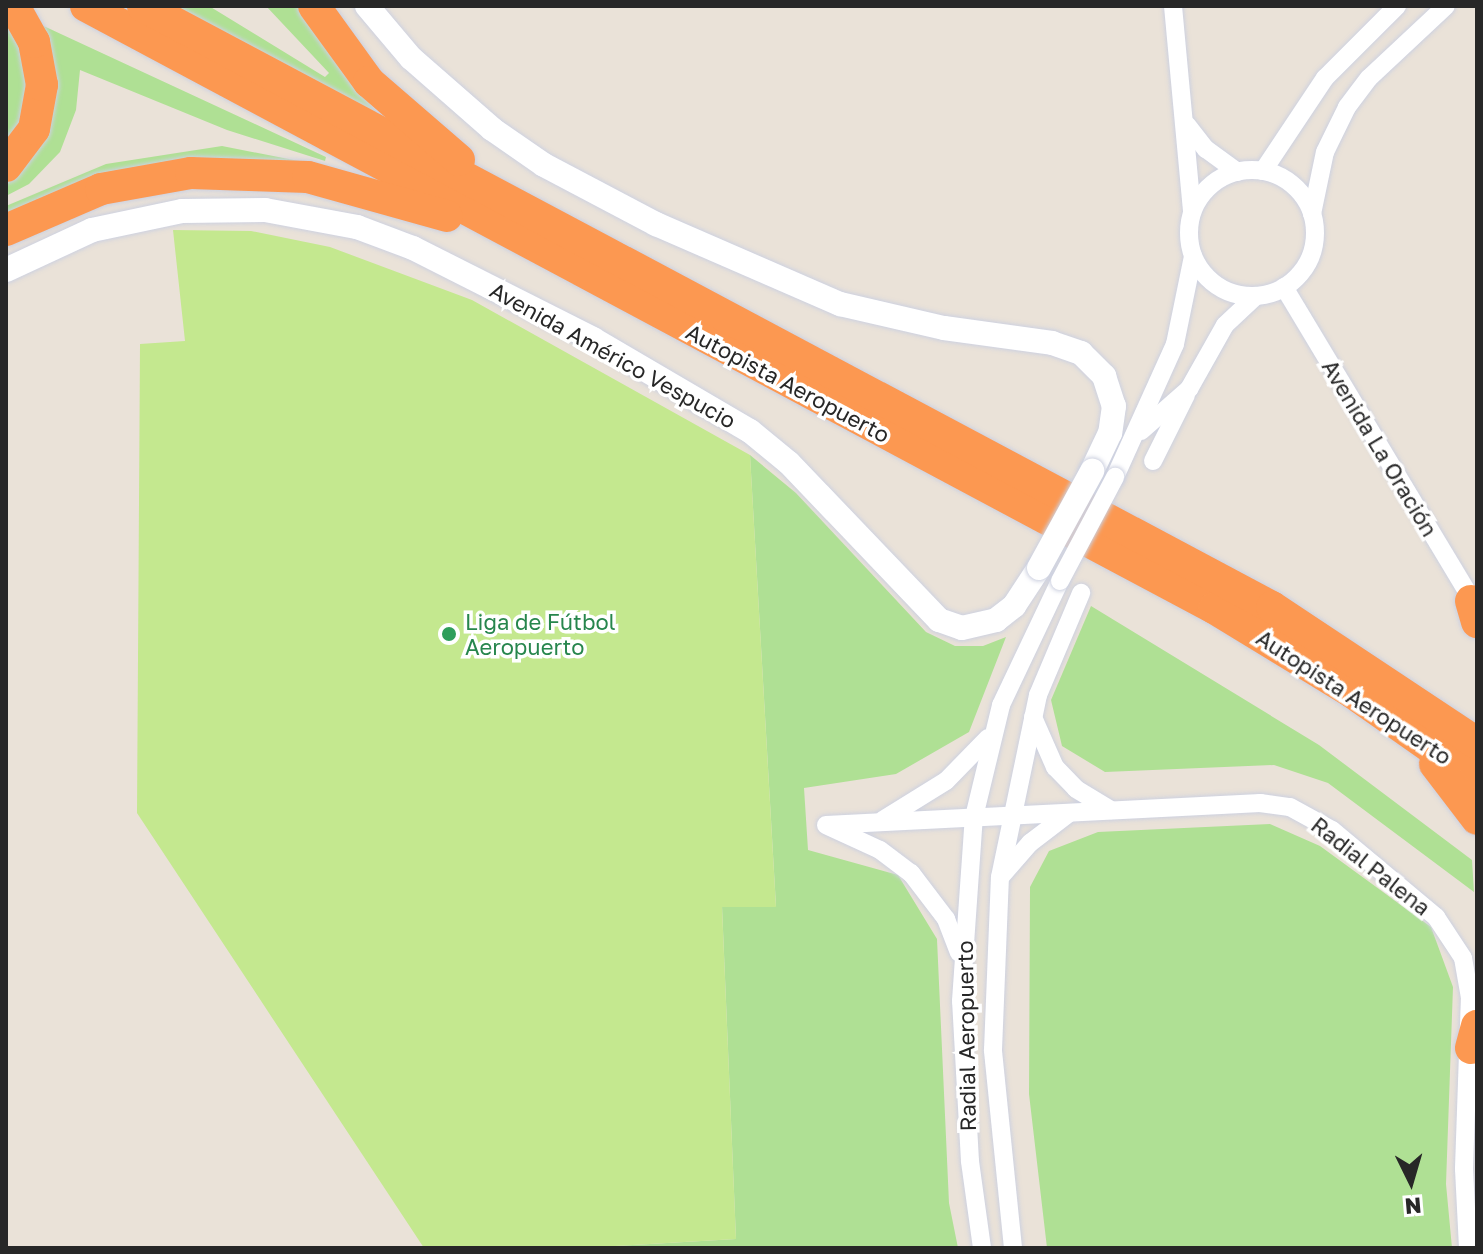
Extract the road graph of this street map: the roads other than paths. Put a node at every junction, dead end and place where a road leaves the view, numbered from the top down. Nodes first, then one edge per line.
1 (14, 6) edge
2 (86, 6) edge
3 (143, 6) edge
4 (314, 6) edge
5 (367, 6) edge
6 (1173, 6) edge
7 (1397, 6) edge
8 (1446, 6) edge
9 (1187, 125) junction
10 (6, 166) edge
11 (1263, 171) junction
12 (1238, 172) junction
13 (1192, 213) junction
14 (1312, 214) junction
15 (513, 220) junction
16 (6, 230) edge
17 (1193, 256) junction
18 (6, 270) edge
19 (1284, 287) junction
20 (1256, 296) junction
21 (1189, 389) junction
22 (1128, 449) junction
23 (1153, 461) dead end
24 (1103, 474) junction
25 (1049, 574) junction
26 (1081, 593) dead end
27 (1475, 611) edge
28 (1033, 714) junction
29 (1401, 725) junction
30 (993, 731) junction
31 (1477, 743) edge
32 (1477, 780) edge
33 (1112, 810) junction
34 (1071, 812) junction
35 (1013, 815) junction
36 (974, 817) junction
37 (1477, 819) edge
38 (880, 821) junction
39 (1000, 877) junction
40 (961, 960) junction
41 (1474, 1037) edge
42 (982, 1248) edge
43 (1013, 1248) edge
44 (1468, 1248) edge

1 - 10 highway
2 - 15 highway, Autopista Aeropuerto
3 - 15 highway, Autopista Aeropuerto
4 - 15 highway
5 - 24 street, Avenida Américo Vespucio
6 - 9 street
7 - 11 street
8 - 14 street
9 - 12 street
9 - 13 street
11 - 12 street
11 - 14 street
12 - 13 street
13 - 17 street
14 - 19 street
15 - 16 highway
15 - 29 highway, Autopista Aeropuerto
15 - 31 highway, Autopista Aeropuerto
17 - 20 street
17 - 22 street
18 - 25 street, Avenida Américo Vespucio
19 - 20 street
19 - 27 street, Avenida La Oración
20 - 21 street
21 - 22 street
21 - 23 street
22 - 24 street
24 - 25 street, Avenida Américo Vespucio, bridge
25 - 30 street, Radial Aeropuerto
26 - 28 street, Radial Aeropuerto
28 - 33 street
28 - 35 street, Radial Aeropuerto
29 - 32 highway, Autopista Aeropuerto
29 - 37 highway
30 - 36 street, Radial Aeropuerto
30 - 38 street, Radial Aeropuerto
33 - 34 street, Radial Palena
33 - 41 street, Radial Palena
34 - 35 street, Radial Palena
34 - 39 street
35 - 36 street, Radial Palena
35 - 39 street, Radial Aeropuerto
36 - 38 street, Radial Palena
36 - 40 street, Radial Aeropuerto
38 - 40 street, Radial Palena
39 - 43 street, Radial Aeropuerto
40 - 42 street, Radial Aeropuerto
41 - 44 street, Radial Palena

